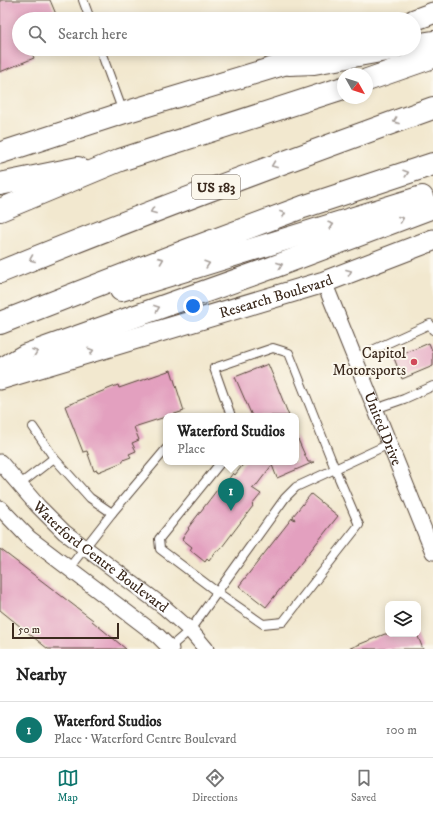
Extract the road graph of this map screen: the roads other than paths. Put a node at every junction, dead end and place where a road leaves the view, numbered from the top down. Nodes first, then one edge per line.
1 (83, 0) edge
2 (87, 12) edge
3 (433, 42) edge
4 (421, 44) edge
5 (103, 56) edge
6 (311, 56) edge
7 (353, 56) edge
8 (433, 57) edge
9 (289, 64) junction
10 (373, 78) edge
11 (336, 90) edge
12 (433, 108) edge
13 (124, 113) junction
14 (0, 153) edge
15 (120, 160) junction
16 (433, 164) edge
17 (0, 184) edge
18 (433, 194) edge
19 (433, 207) edge
20 (0, 210) edge
21 (433, 240) edge
22 (0, 272) edge
23 (324, 282) junction
24 (4, 322) edge
25 (433, 330) edge
26 (355, 358) junction
27 (0, 370) edge
28 (0, 378) edge
29 (433, 386) edge
30 (375, 409) junction
31 (231, 413) edge
32 (33, 427) dead end
33 (389, 444) junction
34 (163, 453) edge
35 (54, 458) junction
36 (0, 462) edge
37 (219, 465) edge
38 (335, 470) junction
39 (19, 485) junction
40 (0, 508) edge
41 (112, 513) junction
42 (85, 547) junction
43 (433, 552) edge
44 (69, 568) junction
45 (217, 592) junction
46 (190, 630) junction
47 (170, 649) edge
48 (206, 649) edge

1 - 2 lane
3 - 4 highway
5 - 13 lane
6 - 9 main road
7 - 9 highway
8 - 10 highway
9 - 13 main road
11 - 15 highway
12 -> 22 highway, US 183
13 - 14 main road
15 - 17 highway
15 - 20 highway
24 -> 16 highway
24 -> 18 highway
27 -> 19 highway
23 -> 21 main road, Research Boulevard
23 - 26 street, United Drive
28 -> 23 main road, Research Boulevard
25 - 26 lane
26 - 30 street, United Drive
29 - 30 lane
30 - 33 street, United Drive
31 - 38 lane
32 - 35 lane
33 - 38 lane
33 - 43 street, United Drive
34 - 41 lane
35 - 39 lane
35 - 41 lane
36 - 39 street, Waterford Centre Boulevard
37 - 45 lane
38 - 45 lane
38 - 45 lane
39 - 42 street, Waterford Centre Boulevard
40 - 44 street, Waterford Centre Boulevard
41 - 42 lane
42 - 44 lane
42 - 46 street, Waterford Centre Boulevard
44 - 47 street, Waterford Centre Boulevard
45 - 46 lane
46 - 47 lane
46 - 48 street, Waterford Centre Boulevard

